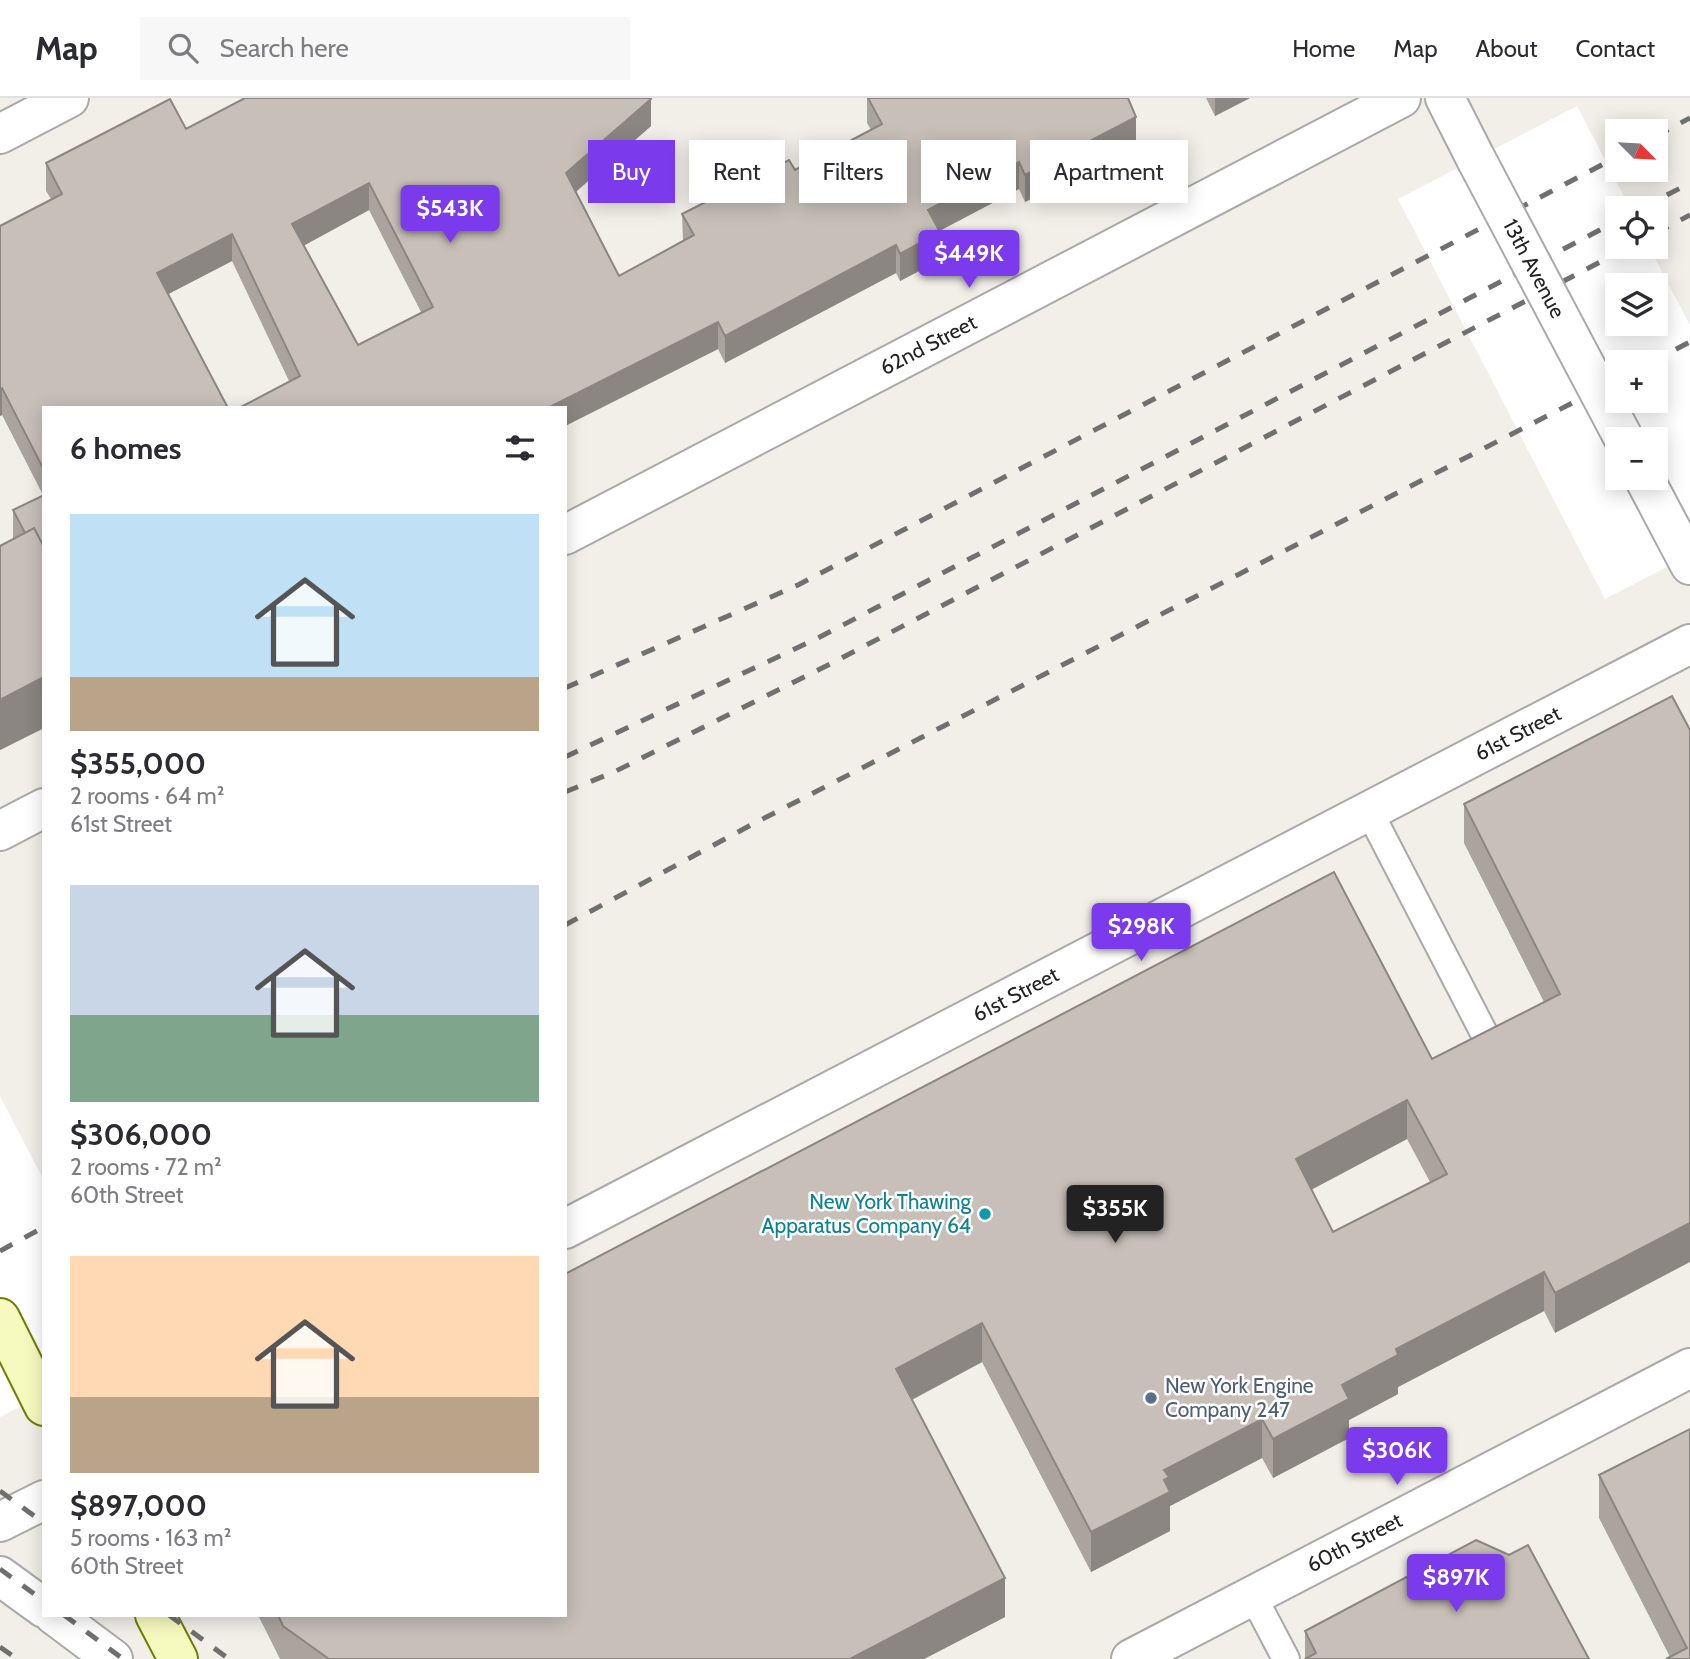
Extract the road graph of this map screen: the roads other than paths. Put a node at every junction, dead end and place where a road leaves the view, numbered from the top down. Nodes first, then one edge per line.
1 (69, 98) edge
2 (1401, 98) edge
3 (1445, 98) edge
4 (0, 134) edge
5 (1618, 427) edge
6 (1650, 490) edge
7 (567, 534) edge
8 (1688, 561) edge
9 (1690, 644) edge
10 (42, 809) edge
11 (1369, 811) junction
12 (0, 831) edge
13 (1485, 1035) edge
14 (567, 1228) edge
15 (0, 1318) edge
16 (1690, 1368) edge
17 (41, 1402) edge
18 (42, 1501) edge
19 (0, 1522) edge
20 (0, 1576) edge
21 (1253, 1596) junction
22 (42, 1607) edge
23 (57, 1617) edge
24 (156, 1617) edge
25 (113, 1659) edge
26 (178, 1659) edge
27 (1131, 1659) edge
28 (1286, 1659) edge

1 - 4 street
2 - 7 street, 62nd Street
3 - 5 street, 13th Avenue, bridge
6 - 8 street
9 - 11 street, 61st Street
10 - 12 street
11 - 13 lane
11 - 14 street, 61st Street
15 - 17 main road
16 - 21 street, 60th Street
18 - 19 street
20 - 22 street
21 - 27 street, 60th Street
21 - 28 lane
23 - 25 street
24 - 26 main road

